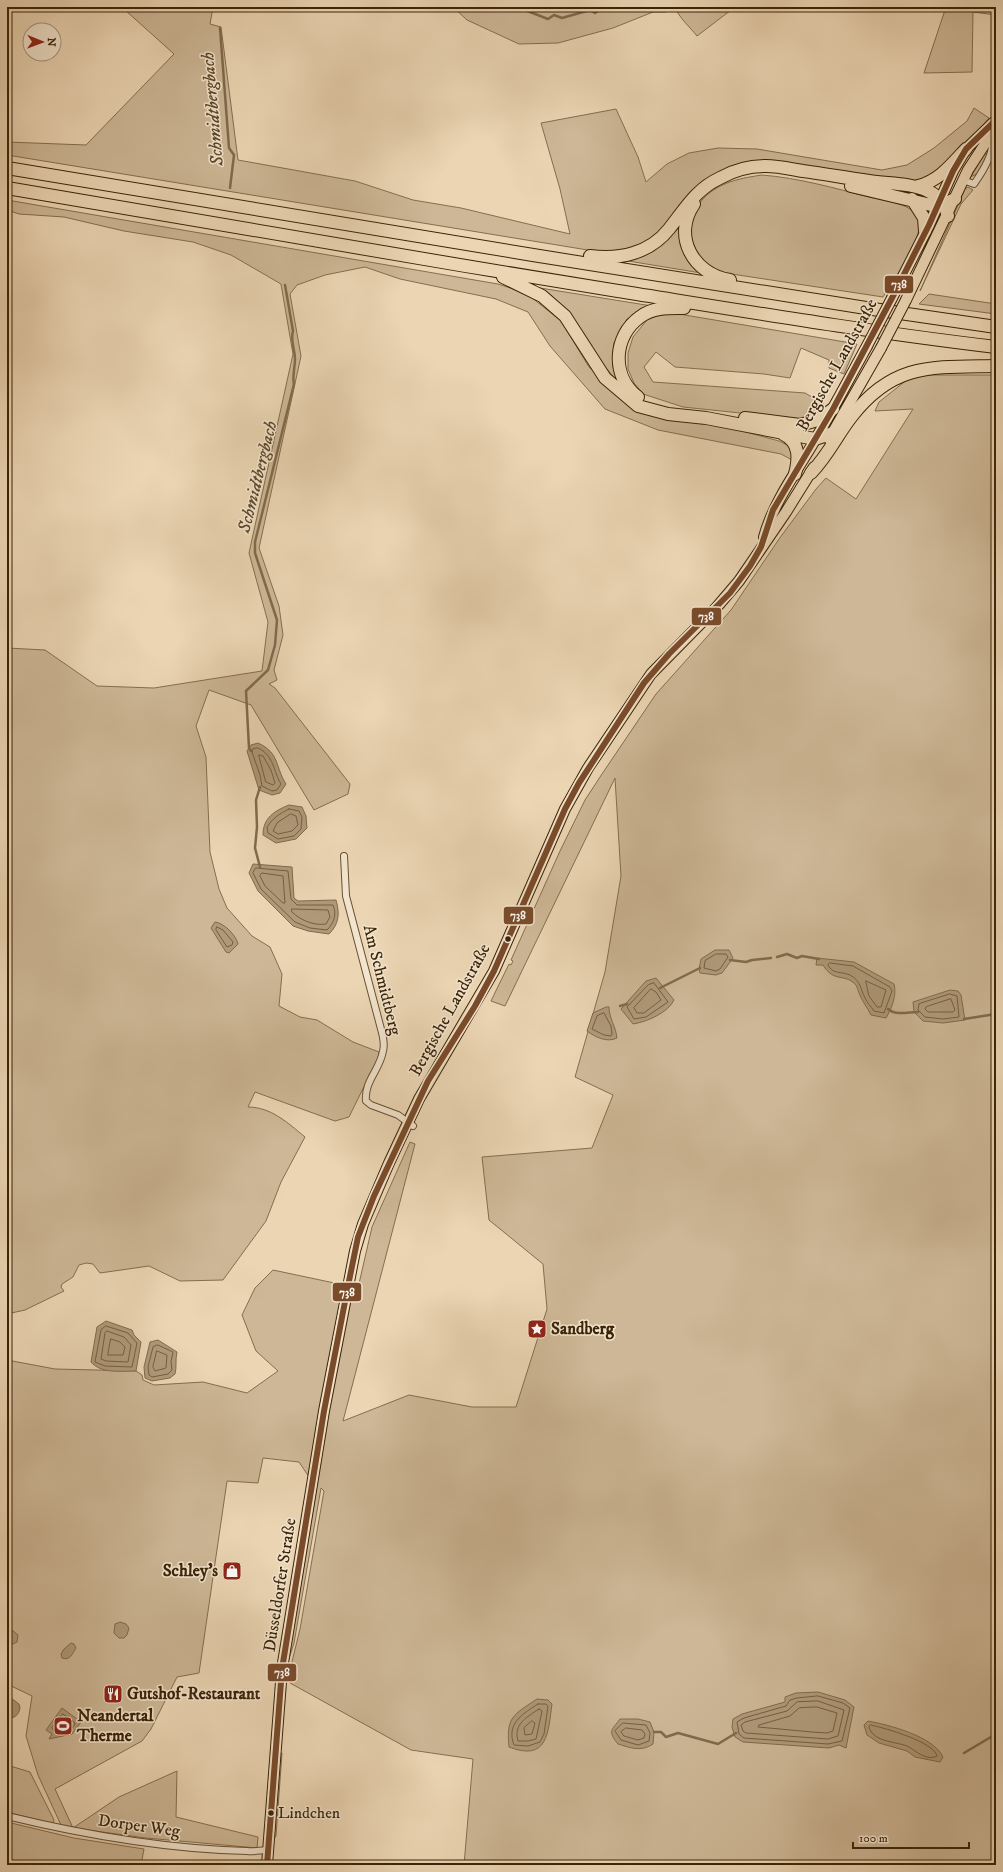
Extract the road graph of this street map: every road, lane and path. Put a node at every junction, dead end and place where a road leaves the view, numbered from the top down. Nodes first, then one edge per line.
1 (996, 120) edge
2 (996, 127) edge
3 (977, 138) junction
4 (988, 140) junction
5 (964, 153) junction
6 (7, 168) edge
7 (963, 180) junction
8 (918, 186) junction
9 (7, 188) edge
10 (912, 199) junction
11 (945, 205) junction
12 (925, 231) junction
13 (533, 255) junction
14 (490, 270) junction
15 (752, 290) junction
16 (746, 312) junction
17 (996, 326) edge
18 (996, 347) edge
19 (996, 366) edge
20 (833, 408) junction
21 (780, 432) junction
22 (833, 433) junction
23 (816, 439) junction
24 (811, 473) junction
25 (794, 474) junction
26 (761, 546) junction
27 (344, 856) dead end
28 (411, 1124) junction
29 (330, 1383) joint
30 (7, 1816) edge
31 (268, 1850) junction
32 (267, 1865) edge

1 - 3 main road, Bergische Landstraße
2 - 4 main road, Bergische Landstraße
3 - 4 street
3 - 5 main road, Bergische Landstraße
4 - 7 main road, Bergische Landstraße
5 - 7 main road
5 - 8 highway
5 - 11 main road, Bergische Landstraße
6 - 13 highway
7 - 11 main road, Bergische Landstraße
8 - 11 highway
8 - 13 highway
9 - 14 highway
10 - 11 highway
10 - 12 highway
10 - 15 highway
11 - 12 main road, Bergische Landstraße
11 - 22 main road, Bergische Landstraße, bridge
12 - 20 main road, Bergische Landstraße, bridge
13 - 15 highway
14 - 16 highway
14 - 21 highway
15 - 17 highway
16 - 18 highway
16 - 20 highway
19 - 24 highway
20 - 23 main road, Bergische Landstraße
21 - 23 highway
21 - 25 highway
22 - 23 highway
22 - 24 main road, Bergische Landstraße
23 - 25 main road, Bergische Landstraße
24 - 26 main road, Bergische Landstraße
25 - 26 main road, Bergische Landstraße
26 - 28 main road, Bergische Landstraße
27 - 28 street, Am Schmidtberg
28 - 29 main road, Bergische Landstraße
29 - 31 main road, Düsseldorfer Straße
30 - 31 street, Dorper Weg
31 - 32 main road, Düsseldorfer Straße

